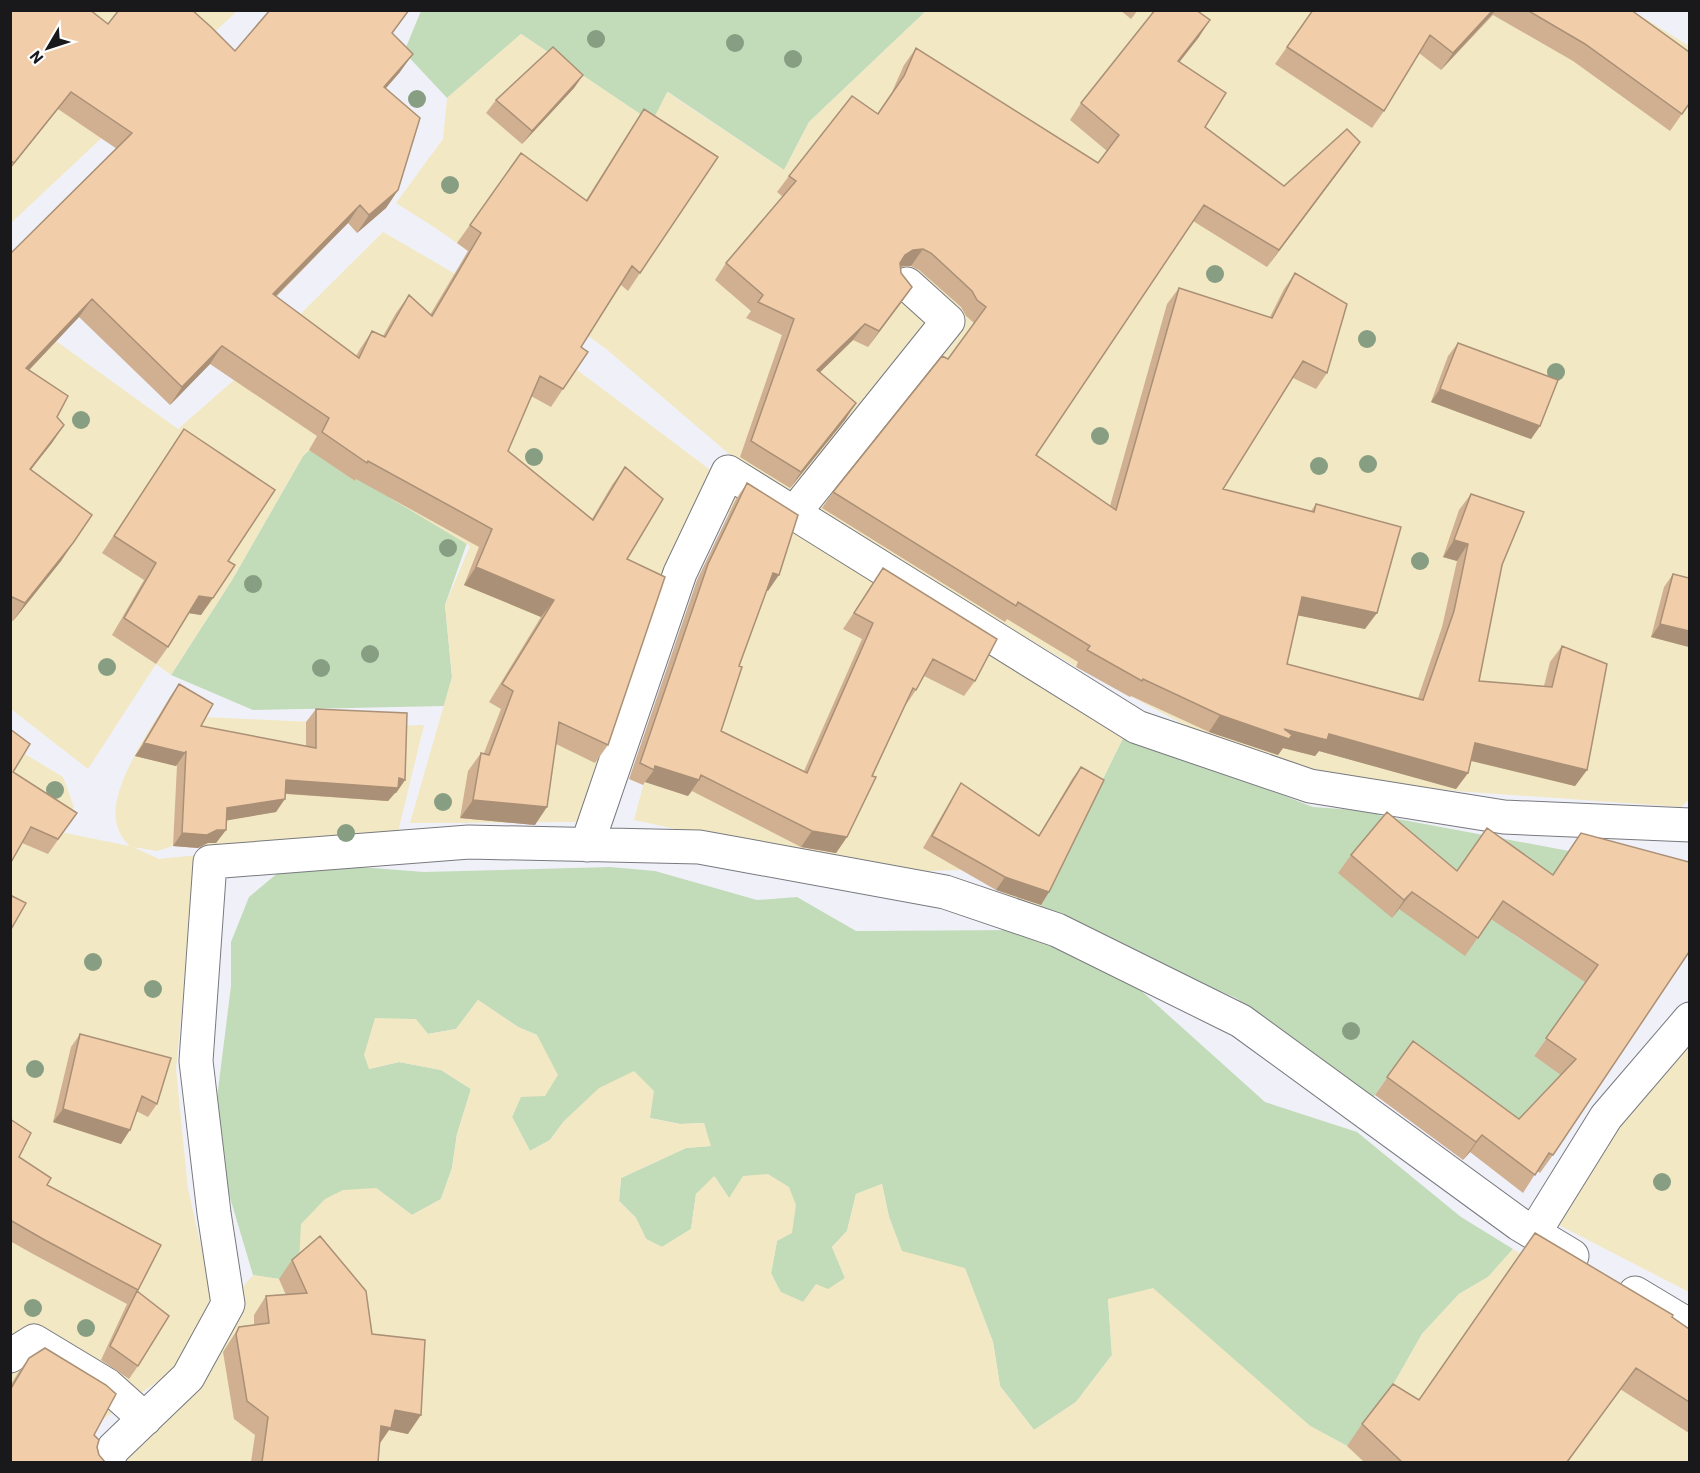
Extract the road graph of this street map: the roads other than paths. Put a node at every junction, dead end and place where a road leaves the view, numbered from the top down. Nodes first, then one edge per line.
1 (907, 284) edge
2 (794, 513) junction
3 (1689, 825) edge
4 (587, 845) junction
5 (1689, 1019) edge
6 (1534, 1233) junction
7 (1689, 1326) edge
8 (10, 1356) edge
9 (145, 1419) junction
10 (105, 1462) edge

1 - 2 street
2 - 3 street
2 - 4 street
4 - 6 street
4 - 9 street
5 - 6 street
6 - 7 street
8 - 9 street
9 - 10 street

